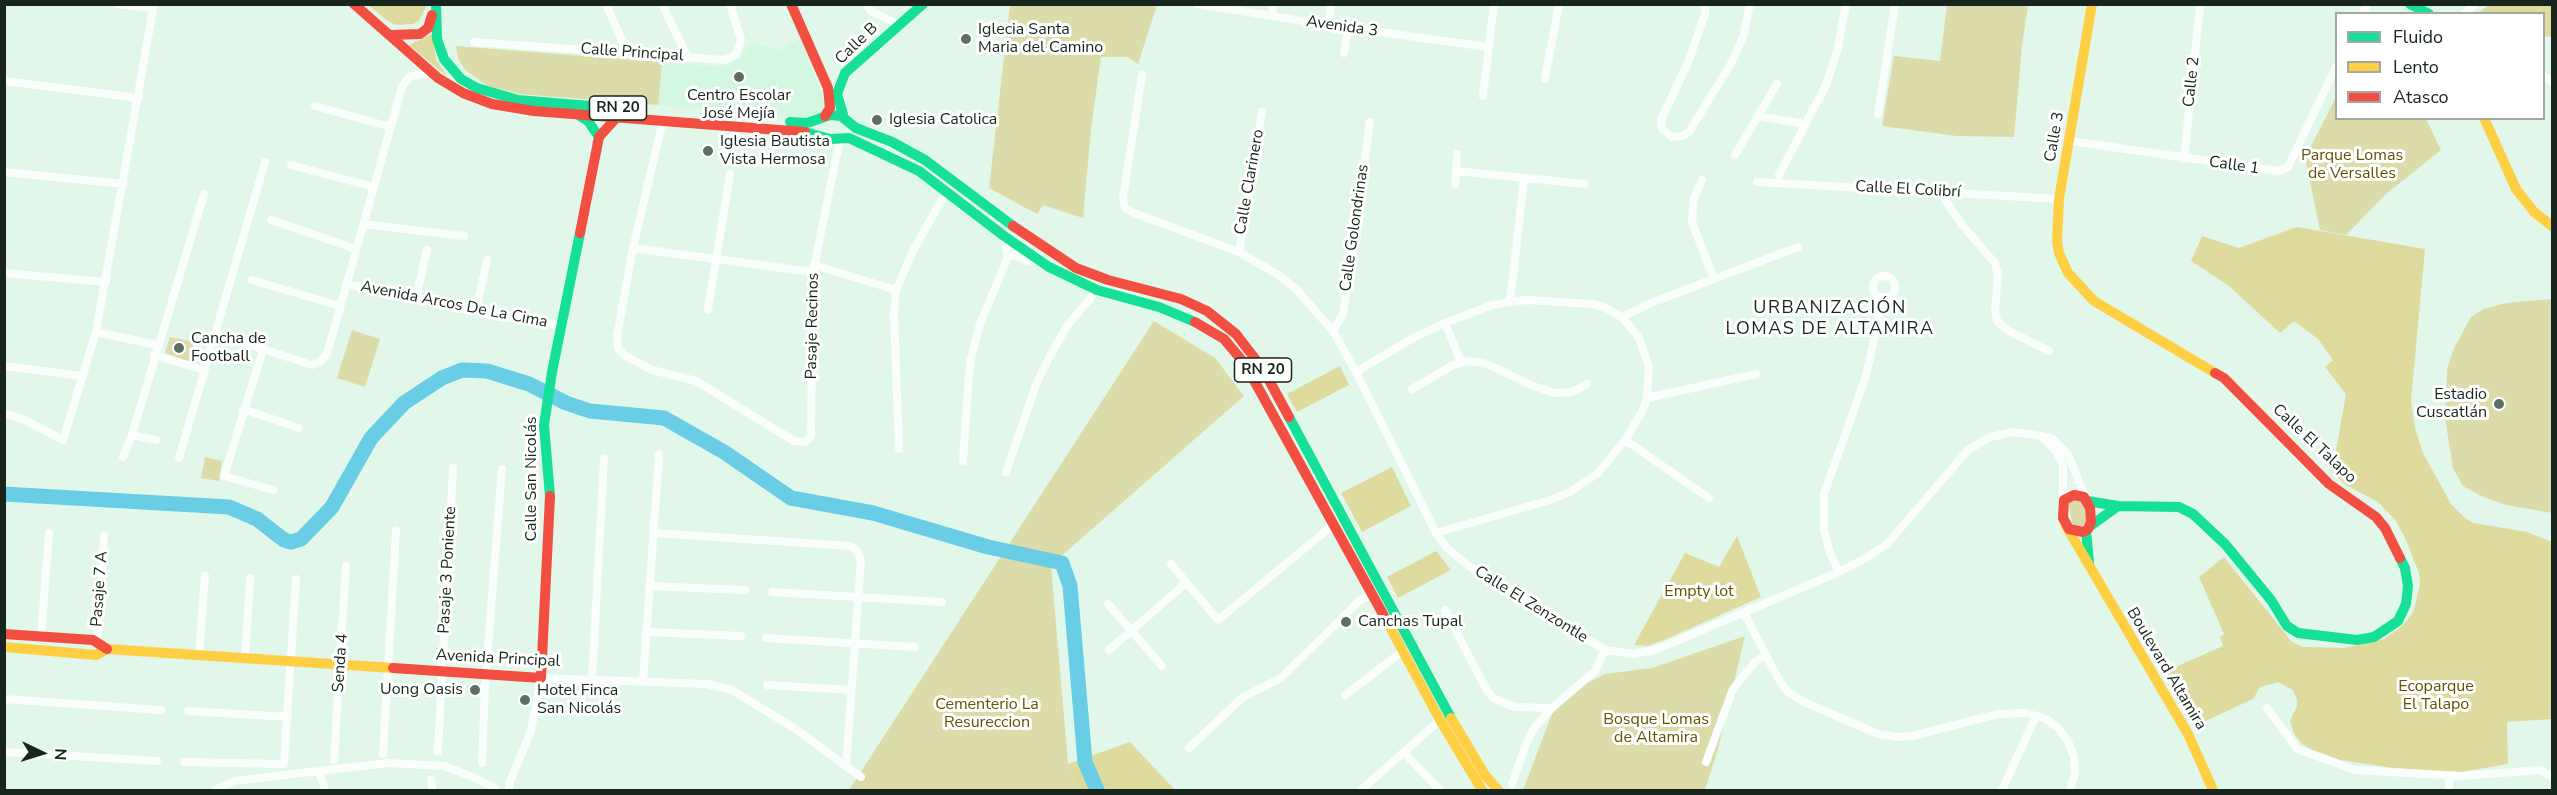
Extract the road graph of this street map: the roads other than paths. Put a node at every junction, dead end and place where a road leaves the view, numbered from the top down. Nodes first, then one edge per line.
1 (117, 4) edge
2 (354, 4) edge
3 (436, 4) edge
4 (606, 4) edge
5 (662, 4) edge
6 (730, 4) edge
7 (791, 4) edge
8 (866, 4) edge
9 (922, 4) edge
10 (1197, 4) edge
11 (1274, 4) edge
12 (1331, 4) edge
13 (1494, 4) edge
14 (1559, 4) edge
15 (1705, 4) edge
16 (1750, 4) edge
17 (1846, 4) edge
18 (1895, 4) edge
19 (2091, 4) edge
20 (2200, 4) edge
21 (154, 6) edge
22 (1225, 7) edge
23 (1272, 16) junction
24 (899, 25) junction
25 (1328, 25) junction
26 (1348, 28) junction
27 (390, 35) junction
28 (474, 42) dead end
29 (1488, 47) junction
30 (627, 52) junction
31 (1344, 53) dead end
32 (688, 57) junction
33 (2335, 71) edge
34 (431, 72) junction
35 (822, 74) junction
36 (845, 74) junction
37 (1142, 75) dead end
38 (1545, 79) dead end
39 (4, 81) edge
40 (1777, 84) dead end
41 (1482, 96) dead end
42 (139, 98) junction
43 (315, 106) dead end
44 (1262, 112) dead end
45 (1878, 114) dead end
46 (580, 116) junction
47 (1758, 116) junction
48 (616, 118) junction
49 (823, 118) junction
50 (844, 118) junction
51 (663, 120) junction
52 (2485, 120) edge
53 (2493, 120) edge
54 (1370, 122) dead end
55 (1805, 124) junction
56 (391, 127) junction
57 (599, 137) junction
58 (823, 137) junction
59 (840, 139) junction
60 (2070, 141) junction
61 (1457, 154) dead end
62 (1735, 155) dead end
63 (2184, 159) junction
64 (265, 162) dead end
65 (291, 165) dead end
66 (1456, 171) junction
67 (4, 172) edge
68 (730, 174) dead end
69 (1779, 174) dead end
70 (1524, 177) junction
71 (1702, 180) dead end
72 (1757, 182) dead end
73 (123, 184) junction
74 (1455, 184) dead end
75 (1585, 184) dead end
76 (374, 187) junction
77 (946, 192) junction
78 (1940, 192) junction
79 (204, 194) dead end
80 (2059, 199) junction
81 (2553, 218) edge
82 (271, 220) dead end
83 (363, 224) junction
84 (2553, 226) edge
85 (464, 236) dead end
86 (1004, 236) junction
87 (1798, 247) dead end
88 (633, 248) junction
89 (356, 249) junction
90 (427, 250) dead end
91 (1239, 252) junction
92 (1008, 257) junction
93 (716, 258) junction
94 (487, 260) dead end
95 (1036, 260) junction
96 (814, 268) junction
97 (4, 273) edge
98 (2068, 273) joint
99 (1714, 279) junction
100 (252, 280) dead end
101 (106, 282) junction
102 (346, 284) junction
103 (896, 290) junction
104 (1097, 290) junction
105 (416, 298) junction
106 (1883, 298) dead end
107 (1510, 302) junction
108 (340, 306) junction
109 (708, 309) dead end
110 (476, 311) junction
111 (1622, 317) junction
112 (1445, 323) junction
113 (562, 326) junction
114 (1333, 331) junction
115 (96, 332) junction
116 (232, 339) dead end
117 (157, 345) junction
118 (263, 350) junction
119 (2049, 351) dead end
120 (154, 355) junction
121 (1461, 362) junction
122 (4, 366) edge
123 (204, 370) junction
124 (1356, 372) junction
125 (1756, 374) dead end
126 (81, 376) junction
127 (1587, 384) dead end
128 (1412, 389) dead end
129 (1647, 398) junction
130 (243, 409) junction
131 (4, 412) edge
132 (299, 428) dead end
133 (132, 435) junction
134 (2040, 435) junction
135 (1625, 440) junction
136 (156, 441) dead end
137 (899, 449) dead end
138 (659, 454) dead end
139 (123, 457) dead end
140 (179, 458) dead end
141 (604, 459) dead end
142 (963, 461) dead end
143 (453, 468) dead end
144 (502, 469) dead end
145 (1006, 471) dead end
146 (273, 490) dead end
147 (1709, 498) dead end
148 (2086, 500) junction
149 (2062, 504) junction
150 (2118, 506) junction
151 (1333, 525) junction
152 (2066, 526) junction
153 (2087, 529) junction
154 (396, 531) dead end
155 (49, 532) dead end
156 (654, 533) junction
157 (1436, 533) junction
158 (104, 536) dead end
159 (1171, 564) dead end
160 (2090, 565) junction
161 (346, 566) dead end
162 (1839, 572) junction
163 (205, 576) dead end
164 (250, 578) dead end
165 (296, 579) dead end
166 (1186, 583) junction
167 (650, 586) junction
168 (745, 590) dead end
169 (772, 592) dead end
170 (1372, 594) junction
171 (858, 597) junction
172 (942, 602) dead end
173 (1108, 604) dead end
174 (1445, 610) dead end
175 (1744, 613) junction
176 (1131, 630) junction
177 (647, 632) junction
178 (4, 634) edge
179 (741, 636) dead end
180 (42, 637) junction
181 (766, 638) dead end
182 (97, 642) junction
183 (855, 643) junction
184 (915, 647) dead end
185 (4, 648) edge
186 (107, 649) junction
187 (1109, 650) dead end
188 (1605, 650) junction
189 (1403, 651) junction
190 (199, 655) junction
191 (1766, 655) junction
192 (245, 658) junction
193 (292, 661) junction
194 (341, 665) junction
195 (1162, 666) dead end
196 (388, 668) junction
197 (442, 671) junction
198 (486, 674) junction
199 (541, 678) junction
200 (592, 679) junction
201 (643, 680) junction
202 (767, 685) dead end
203 (851, 690) junction
204 (1345, 695) dead end
205 (4, 699) edge
206 (1552, 708) junction
207 (2267, 708) dead end
208 (161, 710) dead end
209 (188, 711) dead end
210 (2036, 716) junction
211 (288, 717) junction
212 (1440, 720) junction
213 (1189, 748) dead end
214 (438, 751) dead end
215 (4, 752) edge
216 (1404, 753) junction
217 (383, 754) dead end
218 (334, 760) dead end
219 (158, 761) dead end
220 (184, 762) dead end
221 (1706, 762) dead end
222 (482, 763) dead end
223 (846, 765) junction
224 (320, 771) junction
225 (2449, 776) junction
226 (861, 777) dead end
227 (2553, 777) edge
228 (430, 780) dead end
229 (1512, 784) dead end
230 (509, 787) edge
231 (215, 790) edge
232 (325, 790) edge
233 (433, 790) edge
234 (496, 790) edge
235 (1361, 790) edge
236 (1440, 790) edge
237 (1482, 790) edge
238 (1498, 790) edge
239 (2002, 790) edge
240 (2070, 790) edge
241 (2213, 790) edge
242 (2449, 790) edge

1 - 21 street
2 - 27 main road, RN 20
3 - 27 main road
3 - 49 main road, RN 20
4 - 30 street
5 - 32 street
6 - 32 street, Calle Principal
7 - 35 main road
8 - 24 street
9 - 24 main road, Calle B
10 - 22 street, Avenida 3
11 - 23 street
12 - 25 street
13 - 29 street
14 - 38 street
15 - 16 street
17 - 55 street
18 - 45 street
19 - 60 main road, Calle 3
20 - 63 street, Calle 2
21 - 42 street
22 - 23 street, Avenida 3
23 - 25 street, Avenida 3
24 - 36 main road, Calle B
25 - 26 street, Avenida 3
26 - 29 street, Avenida 3
26 - 31 street
27 - 34 main road, RN 20
28 - 30 street, Calle Principal
29 - 41 street
30 - 32 street, Calle Principal
33 - 63 street, Calle 1
34 - 46 main road, RN 20
34 - 56 street
35 - 36 main road
35 - 49 main road
36 - 50 main road, Calle B
37 - 91 street, Calle El Zenzontle
39 - 42 street
40 - 47 street
42 - 73 street
43 - 56 street
44 - 91 street, Calle Clarinero
46 - 48 main road, RN 20
46 - 57 main road
47 - 55 street
47 - 62 street
48 - 51 main road, RN 20
48 - 57 main road
49 - 50 main road, RN 20
49 - 58 main road
50 - 59 main road
50 - 238 main road, RN 20
51 - 58 main road, RN 20
51 - 88 street
52 - 84 main road
53 - 81 main road
54 - 114 street, Calle Golondrinas
55 - 69 street
56 - 76 street
57 - 113 main road, Calle San Nicolás
58 - 59 main road, RN 20
59 - 77 main road, RN 20
59 - 96 street, Pasaje Recinos
60 - 63 street, Calle 1
60 - 80 main road, Calle 3
61 - 66 street
64 - 123 street
65 - 76 street
66 - 70 street
66 - 74 street
67 - 73 street
68 - 93 street
70 - 75 street
70 - 107 street
71 - 99 street
72 - 78 street, Calle El Colibrí
73 - 101 street
76 - 83 street
77 - 86 main road, RN 20
77 - 103 street
78 - 80 street, Calle El Colibrí
78 - 119 street
79 - 117 street
80 - 98 main road, Calle 3
82 - 89 street
83 - 85 street
83 - 89 street
86 - 92 street
86 - 95 main road, RN 20
87 - 99 street
88 - 93 street
88 - 96 street, Pasaje Recinos
89 - 102 street
90 - 105 street
91 - 114 street, Calle El Zenzontle
92 - 95 street
92 - 142 street
93 - 96 street
93 - 109 street
94 - 110 street
95 - 104 main road, RN 20
96 - 103 street
97 - 101 street
98 - 150 main road, Calle El Talapo
99 - 111 street
100 - 108 street
101 - 115 street
102 - 105 street, Avenida Arcos De La Cima
102 - 108 street
103 - 137 street
104 - 145 street
104 - 151 main road, RN 20
105 - 110 street, Avenida Arcos De La Cima
106 - 162 street
107 - 111 street
107 - 112 street
108 - 118 street
110 - 113 street, Avenida Arcos De La Cima
111 - 129 street
112 - 121 street
112 - 124 street
113 - 199 main road, Calle San Nicolás
114 - 124 street, Calle El Zenzontle
115 - 117 street
115 - 126 street
116 - 118 street
117 - 120 street
118 - 130 street
120 - 123 street
120 - 133 street
121 - 127 street
121 - 128 street
122 - 126 street
123 - 140 street
124 - 157 street, Calle El Zenzontle
125 - 129 street
126 - 131 street
129 - 135 street
130 - 132 street
130 - 146 street
133 - 136 street
133 - 139 street
134 - 148 street, Calle El Zenzontle
134 - 149 street
134 - 162 street, Calle El Zenzontle
135 - 147 street
135 - 157 street
138 - 156 street
141 - 200 street
143 - 197 street, Pasaje 3 Poniente
144 - 198 street
148 - 149 main road
148 - 150 main road, Calle El Talapo
148 - 153 main road
149 - 152 main road
150 - 153 main road
151 - 166 street
151 - 170 main road, RN 20
152 - 153 main road
152 - 160 main road, Boulevard Altamira
153 - 160 main road, Boulevard Altamira
154 - 196 street
155 - 180 street
156 - 167 street
156 - 171 street
157 - 188 street, Calle El Zenzontle
158 - 182 street, Pasaje 7 A
159 - 166 street
160 - 241 main road, Boulevard Altamira
161 - 194 street, Senda 4
162 - 175 street, Calle El Zenzontle
163 - 190 street
164 - 192 street
165 - 193 street
166 - 176 street
167 - 168 street
167 - 177 street
169 - 171 street
170 - 189 main road, RN 20
170 - 213 street
171 - 172 street
171 - 183 street
173 - 176 street
174 - 206 street
175 - 188 street, Calle El Zenzontle
175 - 191 street
176 - 187 street
176 - 195 street
177 - 179 street
177 - 201 street
178 - 180 main road
180 - 182 main road
181 - 183 street
182 - 186 main road
183 - 184 street
183 - 203 street
185 - 186 main road, Avenida Principal
186 - 190 main road, Avenida Principal
188 - 206 street
189 - 204 street
189 - 212 main road, RN 20
190 - 192 main road, Avenida Principal
191 - 210 street
191 - 221 street
192 - 193 main road, Avenida Principal
193 - 194 main road, Avenida Principal
193 - 211 street
194 - 196 main road, Avenida Principal
194 - 218 street, Senda 4
196 - 197 main road, Avenida Principal
196 - 217 street
197 - 198 main road, Avenida Principal
197 - 214 street, Pasaje 3 Poniente
198 - 199 main road, Avenida Principal
198 - 222 street
199 - 200 street, Avenida Principal
199 - 230 street, Calle San Nicolás
200 - 201 street, Avenida Principal
201 - 223 street, Avenida Principal
202 - 203 street
203 - 223 street
205 - 208 street
206 - 229 street
207 - 225 street
209 - 211 street
210 - 239 street
210 - 240 street
211 - 220 street
212 - 216 street
212 - 237 main road, RN 20
215 - 219 street
216 - 235 street
216 - 236 street
223 - 226 street, Avenida Principal
224 - 231 street
224 - 232 street
224 - 234 street
225 - 227 street
225 - 242 street
228 - 233 street
230 - 234 street, Calle San Nicolás

